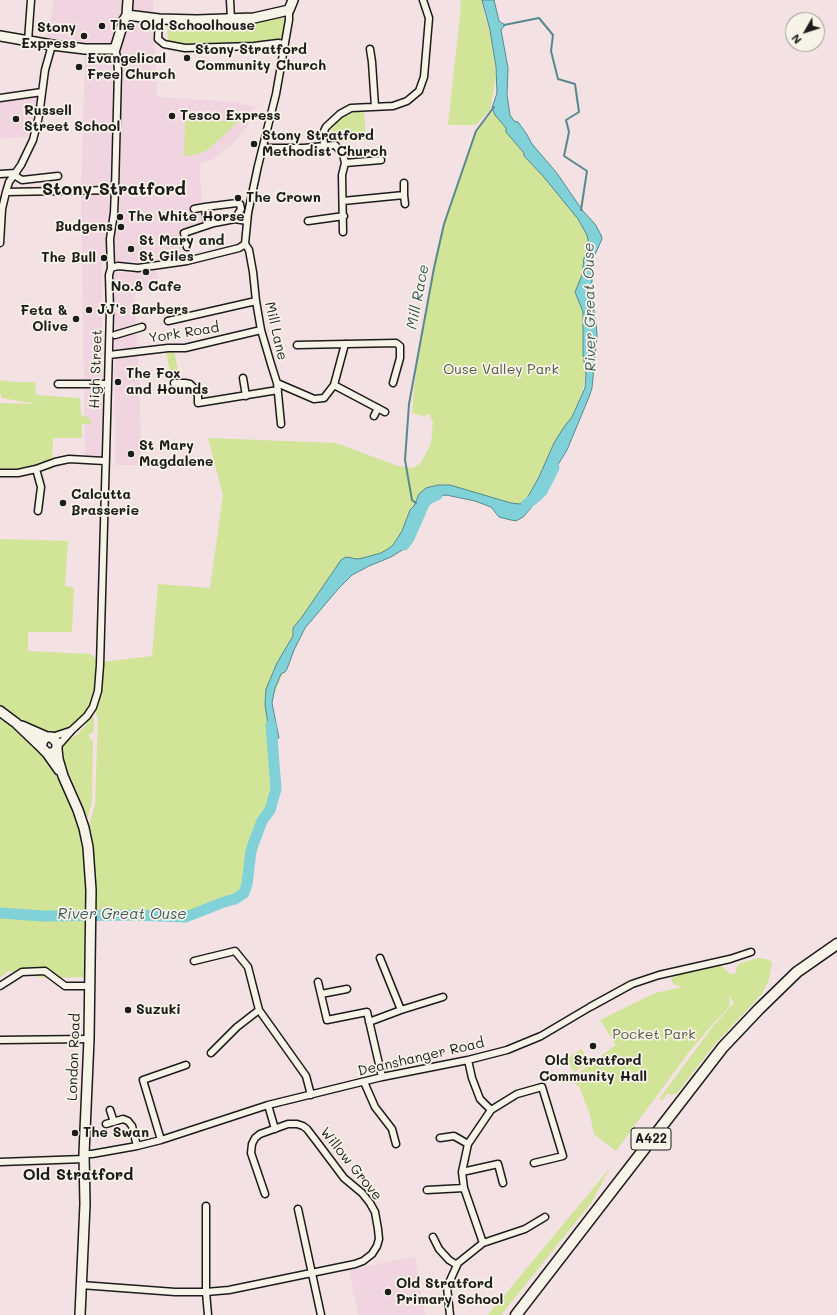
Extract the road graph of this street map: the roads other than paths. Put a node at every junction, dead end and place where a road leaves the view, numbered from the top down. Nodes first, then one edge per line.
1 (31, 0) edge
2 (128, 0) edge
3 (230, 0) edge
4 (294, 0) edge
5 (423, 0) edge
6 (289, 10) junction
7 (127, 15) junction
8 (159, 19) junction
9 (231, 19) junction
10 (0, 36) edge
11 (28, 41) junction
12 (284, 44) junction
13 (52, 46) junction
14 (115, 49) junction
15 (370, 49) dead end
16 (42, 92) junction
17 (0, 98) edge
18 (375, 107) junction
19 (324, 145) junction
20 (263, 146) junction
21 (381, 160) dead end
22 (345, 163) junction
23 (0, 174) edge
24 (15, 174) junction
25 (58, 176) dead end
26 (404, 183) dead end
27 (115, 190) junction
28 (6, 192) junction
29 (404, 195) junction
30 (343, 201) junction
31 (405, 204) dead end
32 (204, 207) junction
33 (1, 209) edge
34 (194, 209) dead end
35 (344, 216) junction
36 (234, 219) junction
37 (248, 221) junction
38 (308, 221) dead end
39 (207, 225) junction
40 (343, 232) dead end
41 (0, 243) edge
42 (245, 244) junction
43 (187, 247) dead end
44 (111, 268) junction
45 (256, 301) junction
46 (168, 321) dead end
47 (142, 327) dead end
48 (262, 330) junction
49 (115, 334) dead end
50 (297, 344) dead end
51 (345, 344) junction
52 (109, 355) junction
53 (243, 378) dead end
54 (174, 383) dead end
55 (393, 383) dead end
56 (58, 384) dead end
57 (108, 384) junction
58 (334, 385) junction
59 (278, 386) junction
60 (246, 396) junction
61 (378, 408) junction
62 (385, 412) dead end
63 (374, 416) dead end
64 (282, 424) dead end
65 (105, 461) junction
66 (36, 469) junction
67 (0, 473) edge
68 (38, 511) dead end
69 (0, 711) edge
70 (16, 723) junction
71 (72, 730) junction
72 (50, 737) junction
73 (57, 748) junction
74 (44, 750) junction
75 (63, 776) junction
76 (837, 944) edge
77 (751, 952) dead end
78 (380, 958) dead end
79 (194, 961) dead end
80 (318, 982) dead end
81 (0, 986) edge
82 (89, 986) junction
83 (347, 989) dead end
84 (321, 994) junction
85 (443, 997) dead end
86 (259, 1010) junction
87 (401, 1010) junction
88 (369, 1022) junction
89 (88, 1039) junction
90 (0, 1040) edge
91 (211, 1053) dead end
92 (468, 1060) junction
93 (186, 1065) dead end
94 (382, 1077) junction
95 (364, 1082) junction
96 (311, 1095) junction
97 (268, 1105) junction
98 (110, 1110) dead end
99 (491, 1110) junction
100 (114, 1122) junction
101 (106, 1124) dead end
102 (275, 1129) junction
103 (440, 1138) dead end
104 (161, 1140) junction
105 (396, 1144) dead end
106 (468, 1144) junction
107 (138, 1146) junction
108 (84, 1156) junction
109 (0, 1162) edge
110 (534, 1163) dead end
111 (462, 1172) junction
112 (503, 1183) dead end
113 (464, 1188) junction
114 (428, 1190) dead end
115 (265, 1194) dead end
116 (206, 1206) dead end
117 (298, 1210) dead end
118 (545, 1217) dead end
119 (434, 1237) dead end
120 (483, 1243) junction
121 (457, 1265) junction
122 (312, 1273) junction
123 (81, 1284) junction
124 (206, 1292) junction
125 (80, 1315) edge
126 (208, 1315) edge
127 (321, 1315) edge
128 (450, 1315) edge
129 (516, 1315) edge

1 - 11 street
2 - 7 street
3 - 9 street
4 - 6 street
5 - 18 street
6 - 9 street
6 - 12 street
7 - 8 street
7 - 14 street
8 - 9 street
8 - 12 street
10 - 11 street
11 - 13 street
12 - 20 street
13 - 14 street
13 - 16 street
14 - 27 street, High Street
15 - 18 street
16 - 17 street
16 - 24 street
18 - 19 street
19 - 20 street
19 - 22 street
20 - 37 street
21 - 22 street
22 - 30 street
23 - 24 street
24 - 25 street
24 - 28 street
26 - 29 street
27 - 28 street
27 - 44 street, High Street
28 - 33 street
29 - 30 street
29 - 31 street
30 - 35 street
32 - 34 street
32 - 36 street
32 - 39 street
33 - 41 street
35 - 38 street
35 - 40 street
36 - 37 street
36 - 39 street
37 - 42 street
39 - 43 street
42 - 44 street
42 - 45 street, Mill Lane
44 - 52 street, High Street
45 - 46 street
45 - 48 street, Mill Lane
47 - 49 street
48 - 52 street, York Road
48 - 59 street, Mill Lane
50 - 51 street
51 - 55 street
51 - 58 street
52 - 57 street, High Street
53 - 60 street
54 - 60 street
56 - 57 street
57 - 65 street, High Street
58 - 59 street
58 - 61 street
59 - 60 street
59 - 64 street, Mill Lane
61 - 62 street
61 - 63 street
65 - 66 street
65 - 71 street, High Street
66 - 67 street
66 - 68 street
69 - 70 street
70 - 72 street
70 - 74 street
71 - 72 street
71 - 73 street, High Street
72 - 73 street
72 - 74 street
73 - 74 street
73 - 75 street
74 - 75 street
75 - 82 street, London Road
76 - 129 main road, A422
77 - 92 street, Deanshanger Road
78 - 87 street
79 - 86 street
80 - 84 street
81 - 82 street
82 - 89 street, London Road
83 - 84 street
84 - 88 street
85 - 87 street
86 - 91 street
86 - 96 street
87 - 88 street
88 - 94 street
89 - 90 street
89 - 108 street, London Road
92 - 94 street, Deanshanger Road
92 - 99 street
93 - 104 street
94 - 95 street, Deanshanger Road
95 - 96 street, Deanshanger Road
95 - 105 street
96 - 97 street, Deanshanger Road
97 - 102 street
97 - 104 street, Deanshanger Road
98 - 100 street
99 - 106 street
99 - 110 street
100 - 101 street
100 - 107 street
102 - 115 street, Willow Grove
102 - 122 street, Willow Grove
103 - 106 street
104 - 107 street, Deanshanger Road
106 - 111 street
107 - 108 street, Deanshanger Road
108 - 109 street, Deanshanger Road
108 - 123 street, London Road
111 - 112 street
111 - 113 street
113 - 114 street
113 - 120 street
116 - 124 street
117 - 122 street
118 - 120 street
119 - 121 street
120 - 121 street
121 - 128 street
122 - 124 street, Willow Grove
122 - 127 street
123 - 124 street, Willow Grove
123 - 125 street, London Road
124 - 126 street

